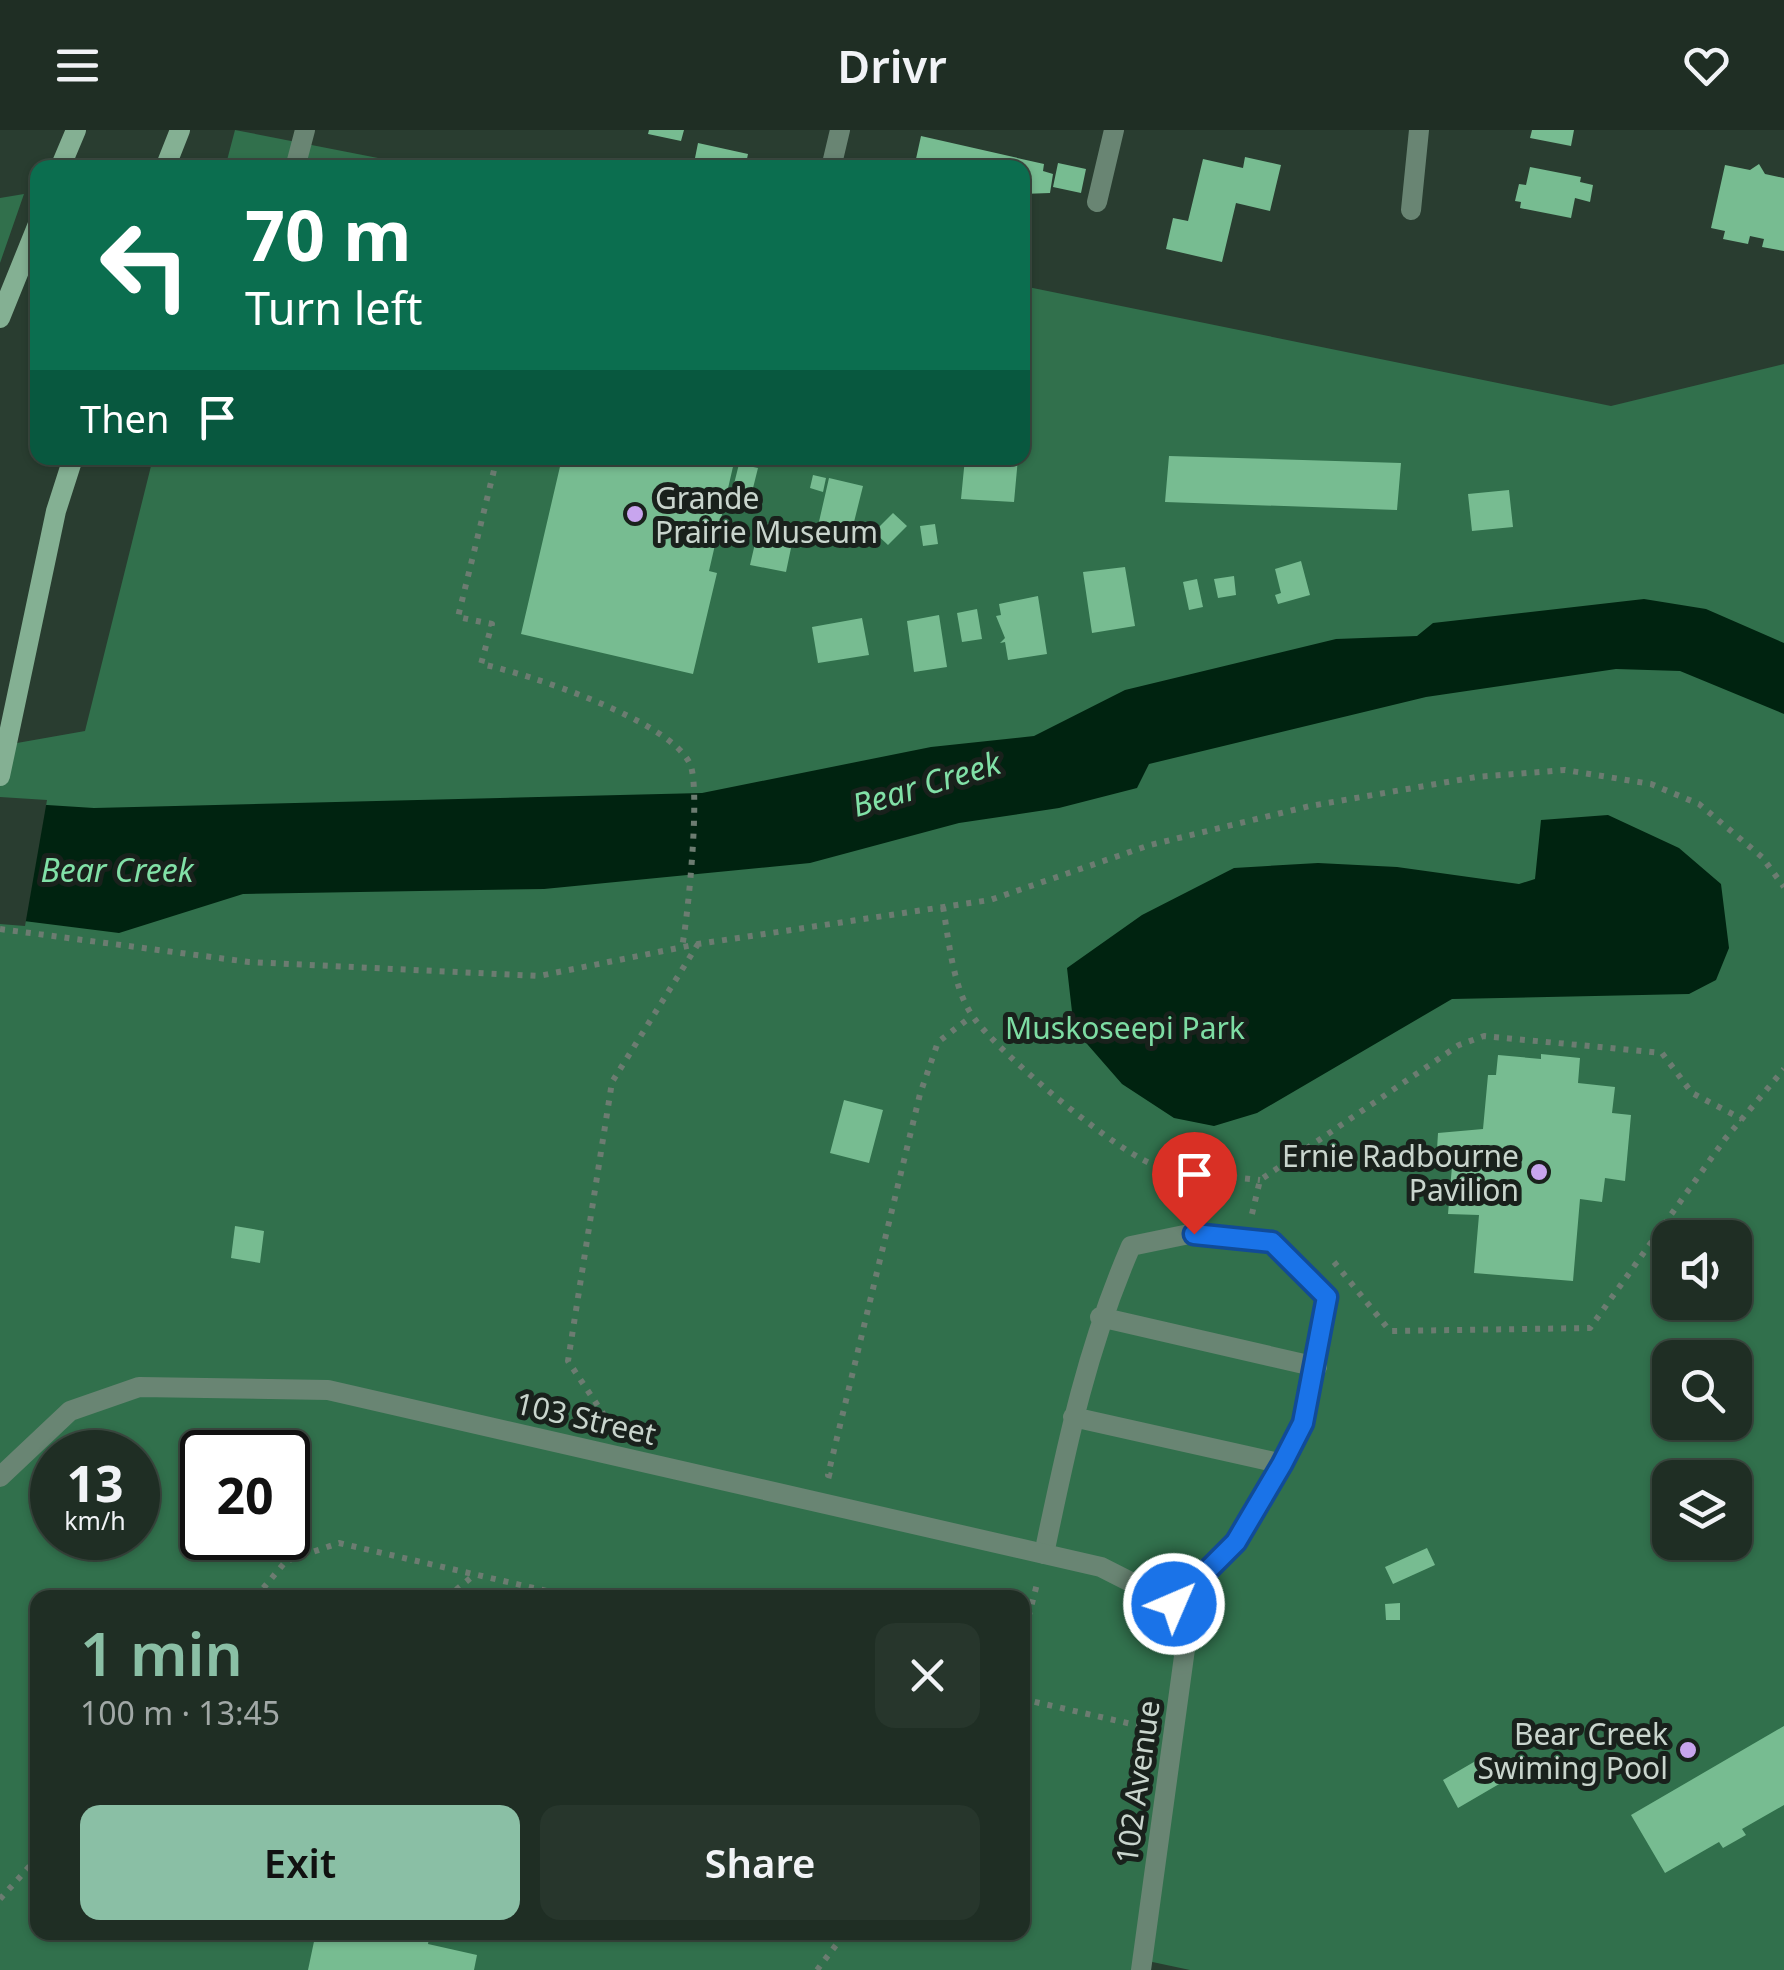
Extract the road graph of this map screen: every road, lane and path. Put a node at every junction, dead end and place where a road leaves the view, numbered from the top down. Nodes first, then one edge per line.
1 (76, 130) edge
2 (180, 130) edge
3 (305, 130) edge
4 (840, 130) edge
5 (1114, 130) edge
6 (1419, 130) edge
7 (63, 160) edge
8 (168, 160) edge
9 (297, 160) edge
10 (833, 160) edge
11 (1097, 202) dead end
12 (1411, 210) dead end
13 (30, 244) edge
14 (0, 318) edge
15 (71, 465) edge
16 (495, 465) edge
17 (0, 776) edge
18 (1784, 887) edge
19 (942, 907) junction
20 (0, 929) edge
21 (698, 944) junction
22 (682, 948) junction
23 (972, 1016) junction
24 (1784, 1069) edge
25 (1742, 1119) junction
26 (1260, 1180) junction
27 (1250, 1222) dead end
28 (1326, 1256) dead end
29 (1100, 1317) junction
30 (1317, 1367) junction
31 (1073, 1417) junction
32 (631, 1432) dead end
33 (1282, 1464) junction
34 (810, 1472) dead end
35 (828, 1475) junction
36 (0, 1478) edge
37 (846, 1480) dead end
38 (1044, 1554) junction
39 (474, 1575) junction
40 (262, 1590) edge
41 (456, 1590) edge
42 (541, 1590) edge
43 (1174, 1604) junction
44 (1030, 1610) edge
45 (1030, 1701) edge
46 (1174, 1734) junction
47 (30, 1866) edge
48 (0, 1899) edge
49 (840, 1940) edge
50 (816, 1970) edge
51 (1141, 1970) edge

1 - 7 main road
2 - 8 main road
3 - 9 street
4 - 10 street
5 - 11 street
6 - 12 street
13 - 14 main road
15 - 17 main road
16 - 22 path
18 - 19 path
19 - 21 path
19 - 23 path
20 - 22 path
21 - 22 path
21 - 32 path
23 - 26 path
23 - 35 path
24 - 25 path
25 - 26 path
25 - 28 path
26 - 27 path
29 - 30 street
29 - 30 street
29 - 31 street
30 - 33 street
31 - 33 street
31 - 38 street
33 - 43 street
34 - 35 path
35 - 37 path
36 - 38 street, 103 Street
38 - 43 street, 103 Street
38 - 44 path
39 - 40 path
39 - 41 path
39 - 42 path
43 - 46 street, 102 Avenue
45 - 46 path
46 - 51 street, 102 Avenue
47 - 48 path
49 - 50 path

